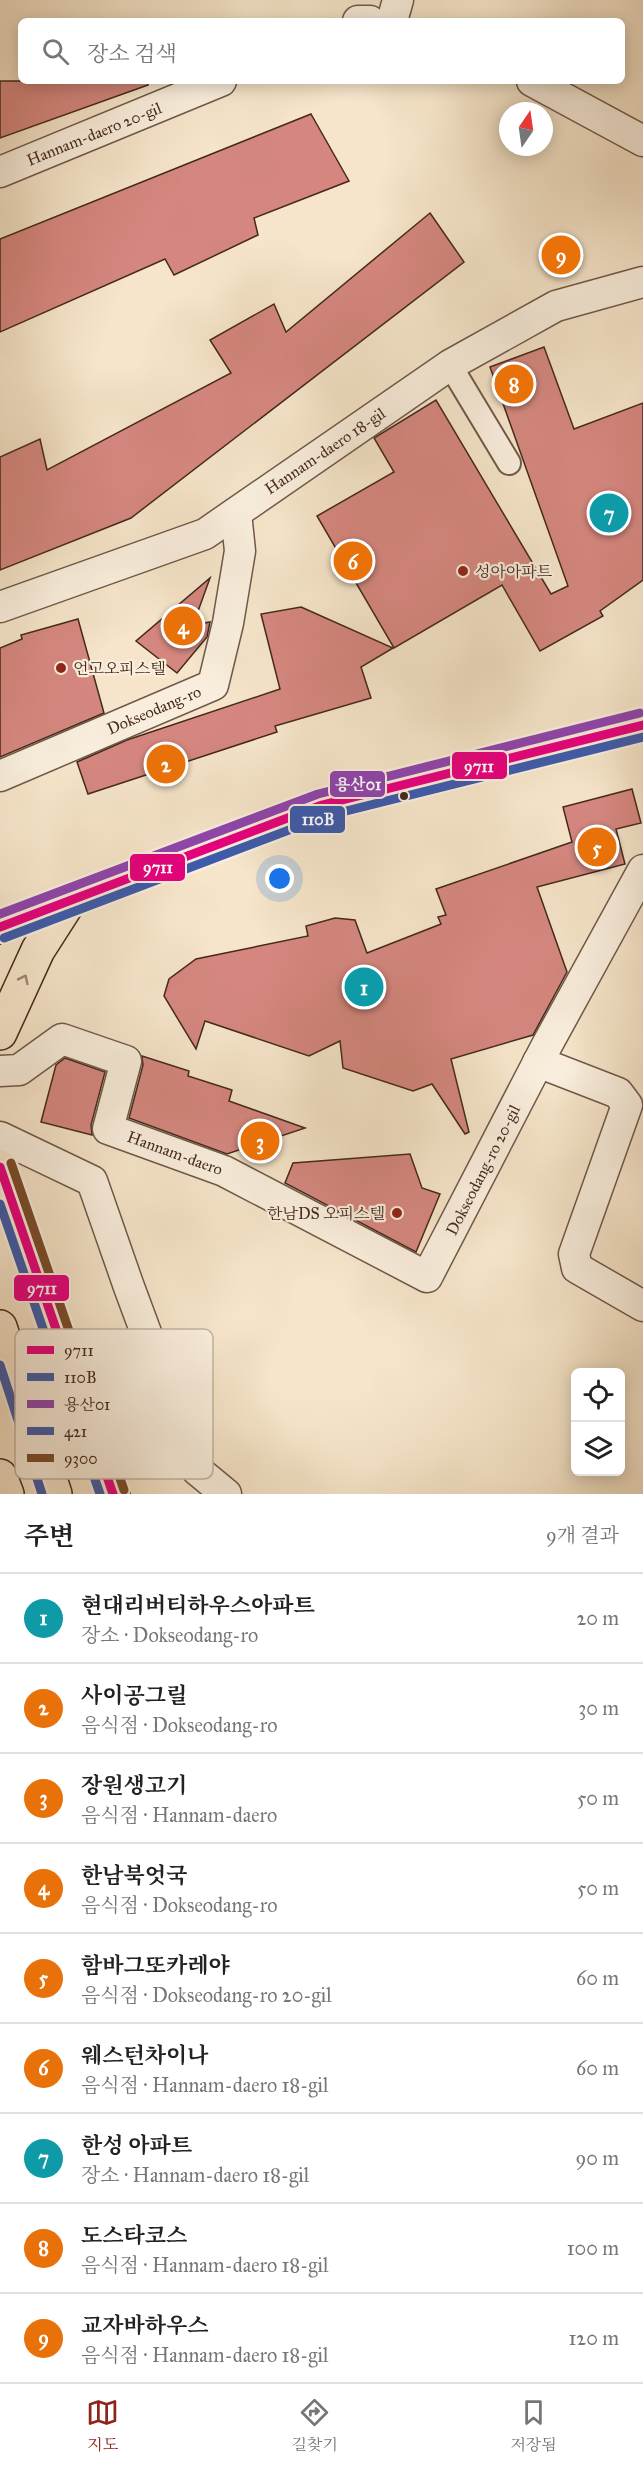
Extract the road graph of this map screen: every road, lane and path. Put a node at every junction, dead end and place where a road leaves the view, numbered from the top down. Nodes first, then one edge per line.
1 (398, 0) edge
2 (393, 18) edge
3 (214, 84) edge
4 (538, 84) edge
5 (643, 141) edge
6 (0, 172) edge
7 (643, 282) edge
8 (450, 365) junction
9 (509, 463) dead end
10 (236, 513) junction
11 (0, 607) edge
12 (643, 725) edge
13 (0, 776) edge
14 (643, 870) edge
15 (70, 900) junction
16 (0, 927) edge
17 (0, 1033) edge
18 (538, 1062) junction
19 (0, 1071) edge
20 (0, 1137) edge
21 (0, 1167) edge
22 (428, 1277) joint
23 (643, 1306) edge
24 (0, 1327) edge
25 (56, 1329) edge
26 (145, 1329) edge
27 (15, 1373) edge
28 (0, 1476) edge
29 (50, 1479) edge
30 (108, 1479) edge
31 (208, 1479) edge
32 (7, 1494) edge
33 (55, 1494) edge
34 (113, 1494) edge
35 (226, 1494) edge

1 - 2 street
3 - 6 street, Hannam-daero 20-gil
4 - 5 street
7 - 8 street, Hannam-daero 18-gil
8 - 9 street
8 - 10 street, Hannam-daero 18-gil
10 - 11 street, Hannam-daero 18-gil
10 - 13 street, Dokseodang-ro
12 - 15 main road
14 - 18 street, Dokseodang-ro 20-gil
15 - 16 main road
17 -> 15 main road
18 - 22 street, Dokseodang-ro 20-gil
18 - 23 street
19 - 22 street, Hannam-daero
20 - 26 street
21 - 25 main road
24 - 27 main road
28 - 32 main road
29 - 33 main road
30 - 34 main road
31 - 35 street

